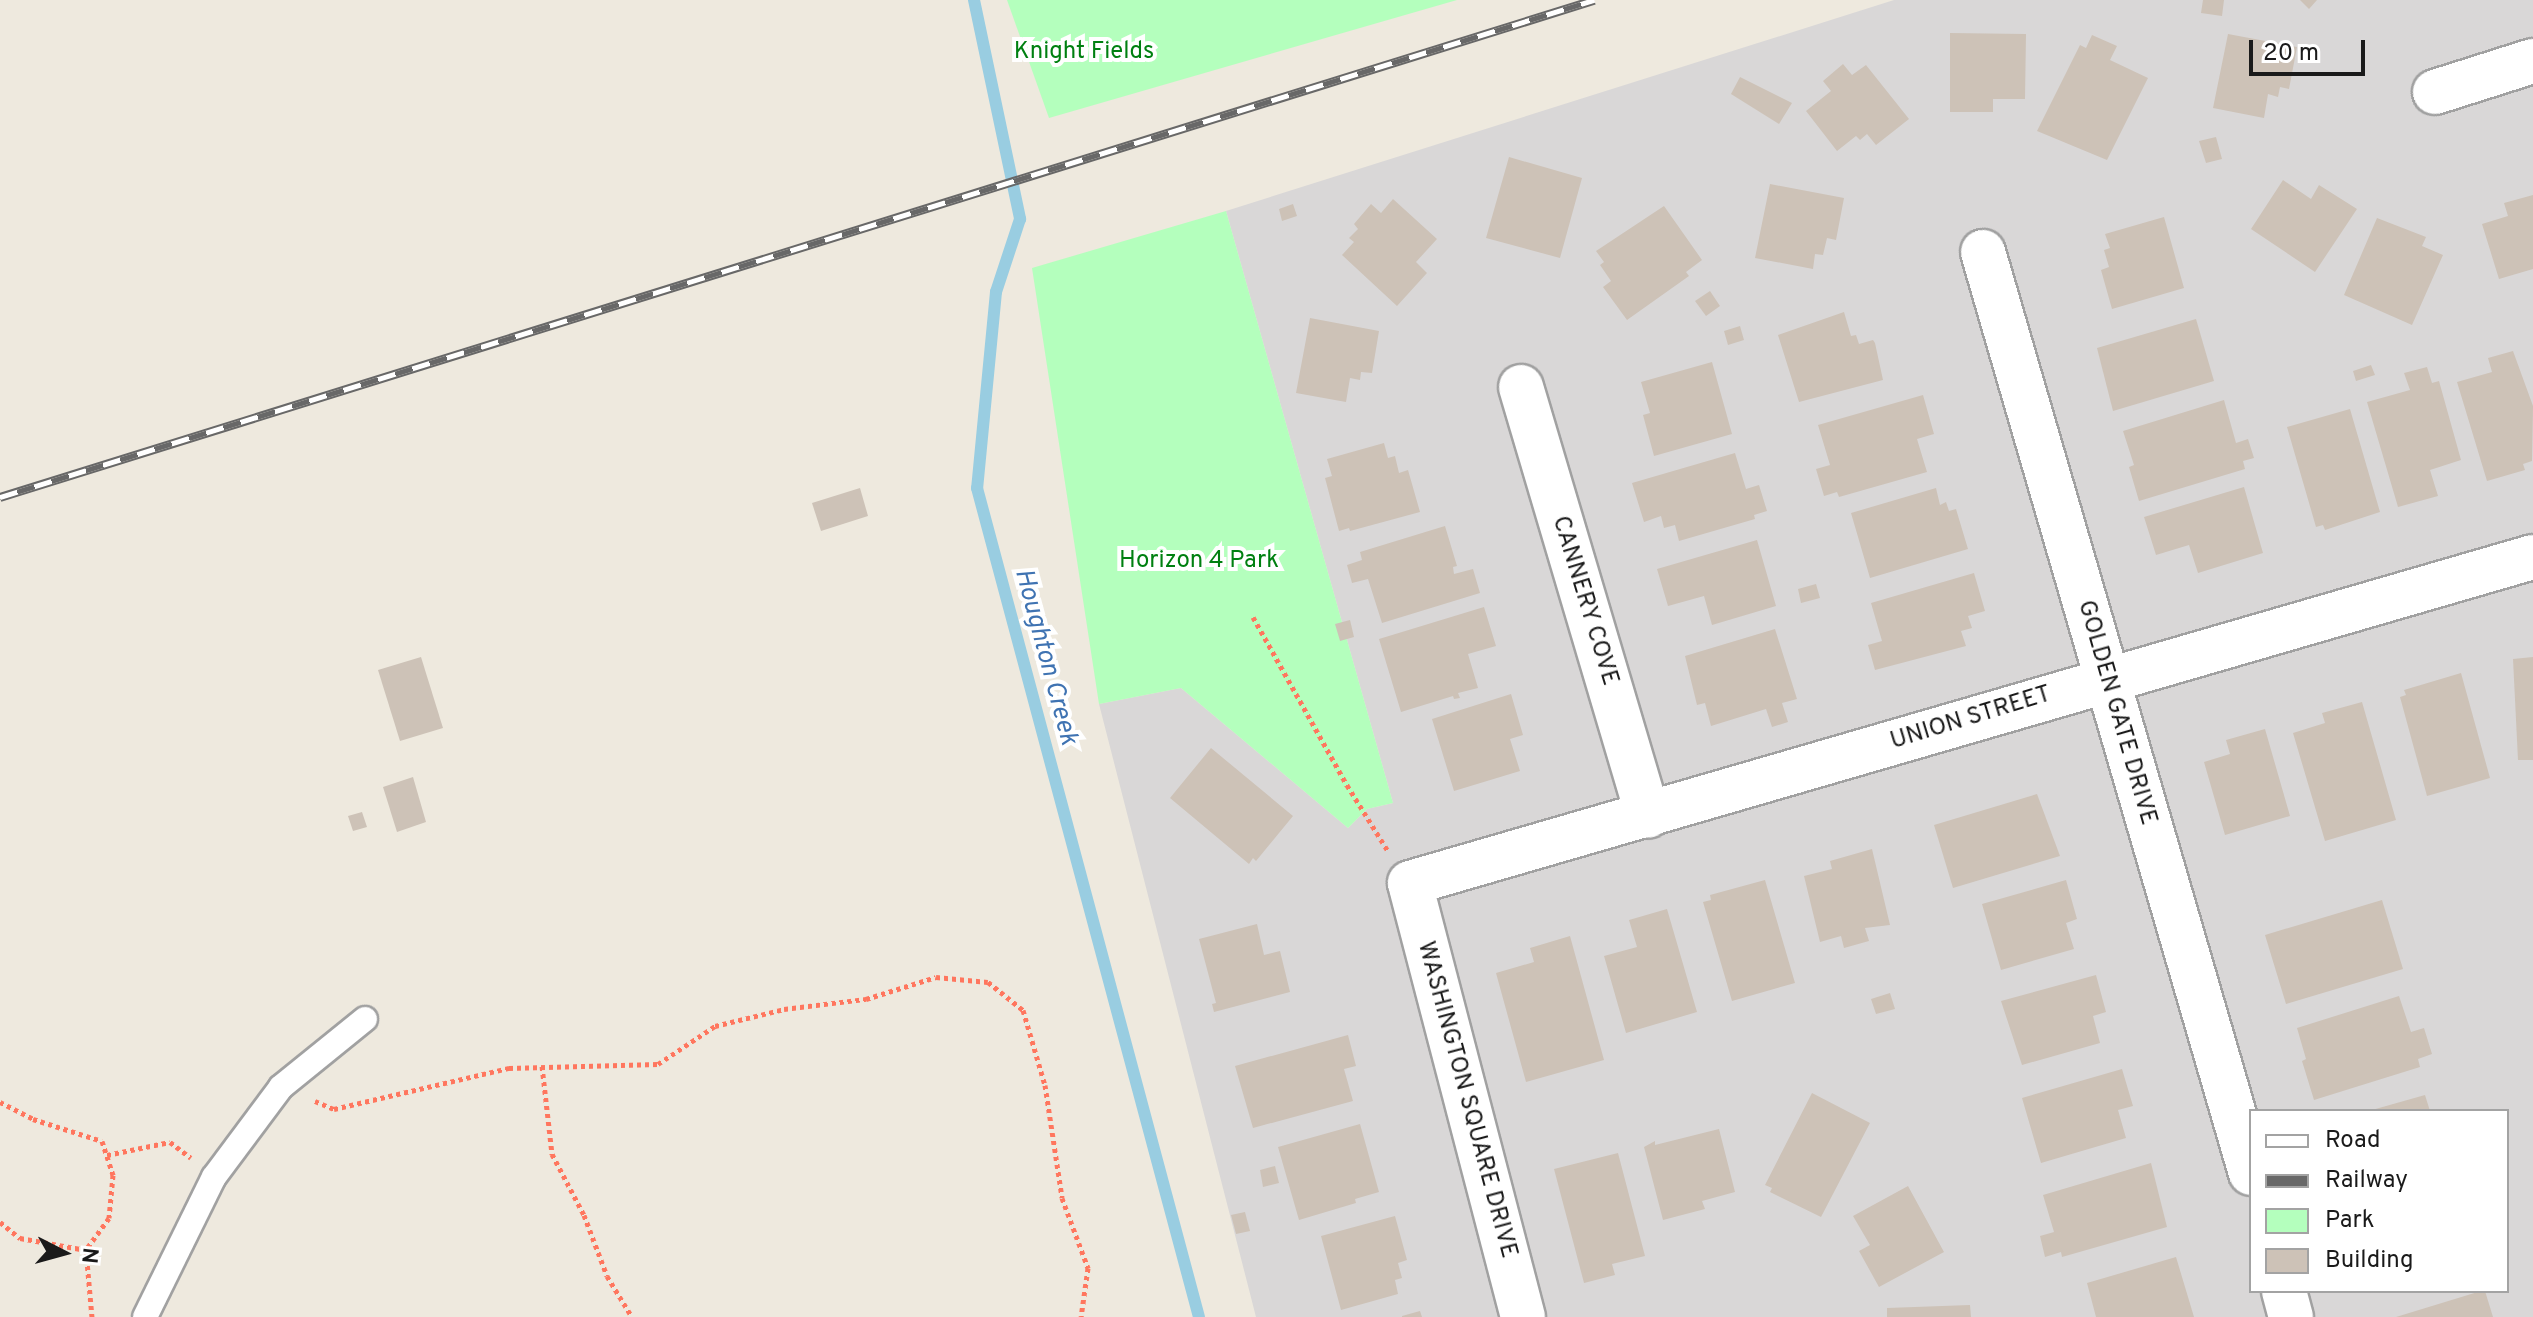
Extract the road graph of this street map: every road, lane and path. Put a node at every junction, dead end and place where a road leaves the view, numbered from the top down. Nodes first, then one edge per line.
1 (2533, 61) edge
2 (2435, 92) dead end
3 (1983, 252) dead end
4 (1521, 387) dead end
5 (2533, 557) edge
6 (1253, 617) dead end
7 (2106, 679) junction
8 (1648, 816) junction
9 (1410, 883) junction
10 (365, 1019) dead end
11 (542, 1066) junction
12 (281, 1087) junction
13 (0, 1102) edge
14 (107, 1155) junction
15 (2249, 1166) edge
16 (214, 1177) junction
17 (0, 1222) edge
18 (86, 1250) junction
19 (2285, 1293) edge
20 (92, 1317) edge
21 (145, 1317) edge
22 (632, 1317) edge
23 (1081, 1317) edge
24 (1523, 1317) edge
25 (2291, 1317) edge

1 - 2 street
3 - 7 street, GOLDEN GATE DRIVE
4 - 8 street, CANNERY COVE
5 - 7 street, UNION STREET
6 - 9 path
7 - 8 street, UNION STREET
7 - 15 street, GOLDEN GATE DRIVE
8 - 9 street, UNION STREET
9 - 24 street, WASHINGTON SQUARE DRIVE
10 - 12 lane
11 - 12 path
11 - 22 path
11 - 23 path
12 - 16 lane
13 - 14 path
14 - 16 path
14 - 18 path
16 - 21 lane
17 - 18 path
18 - 20 path
19 - 25 street

